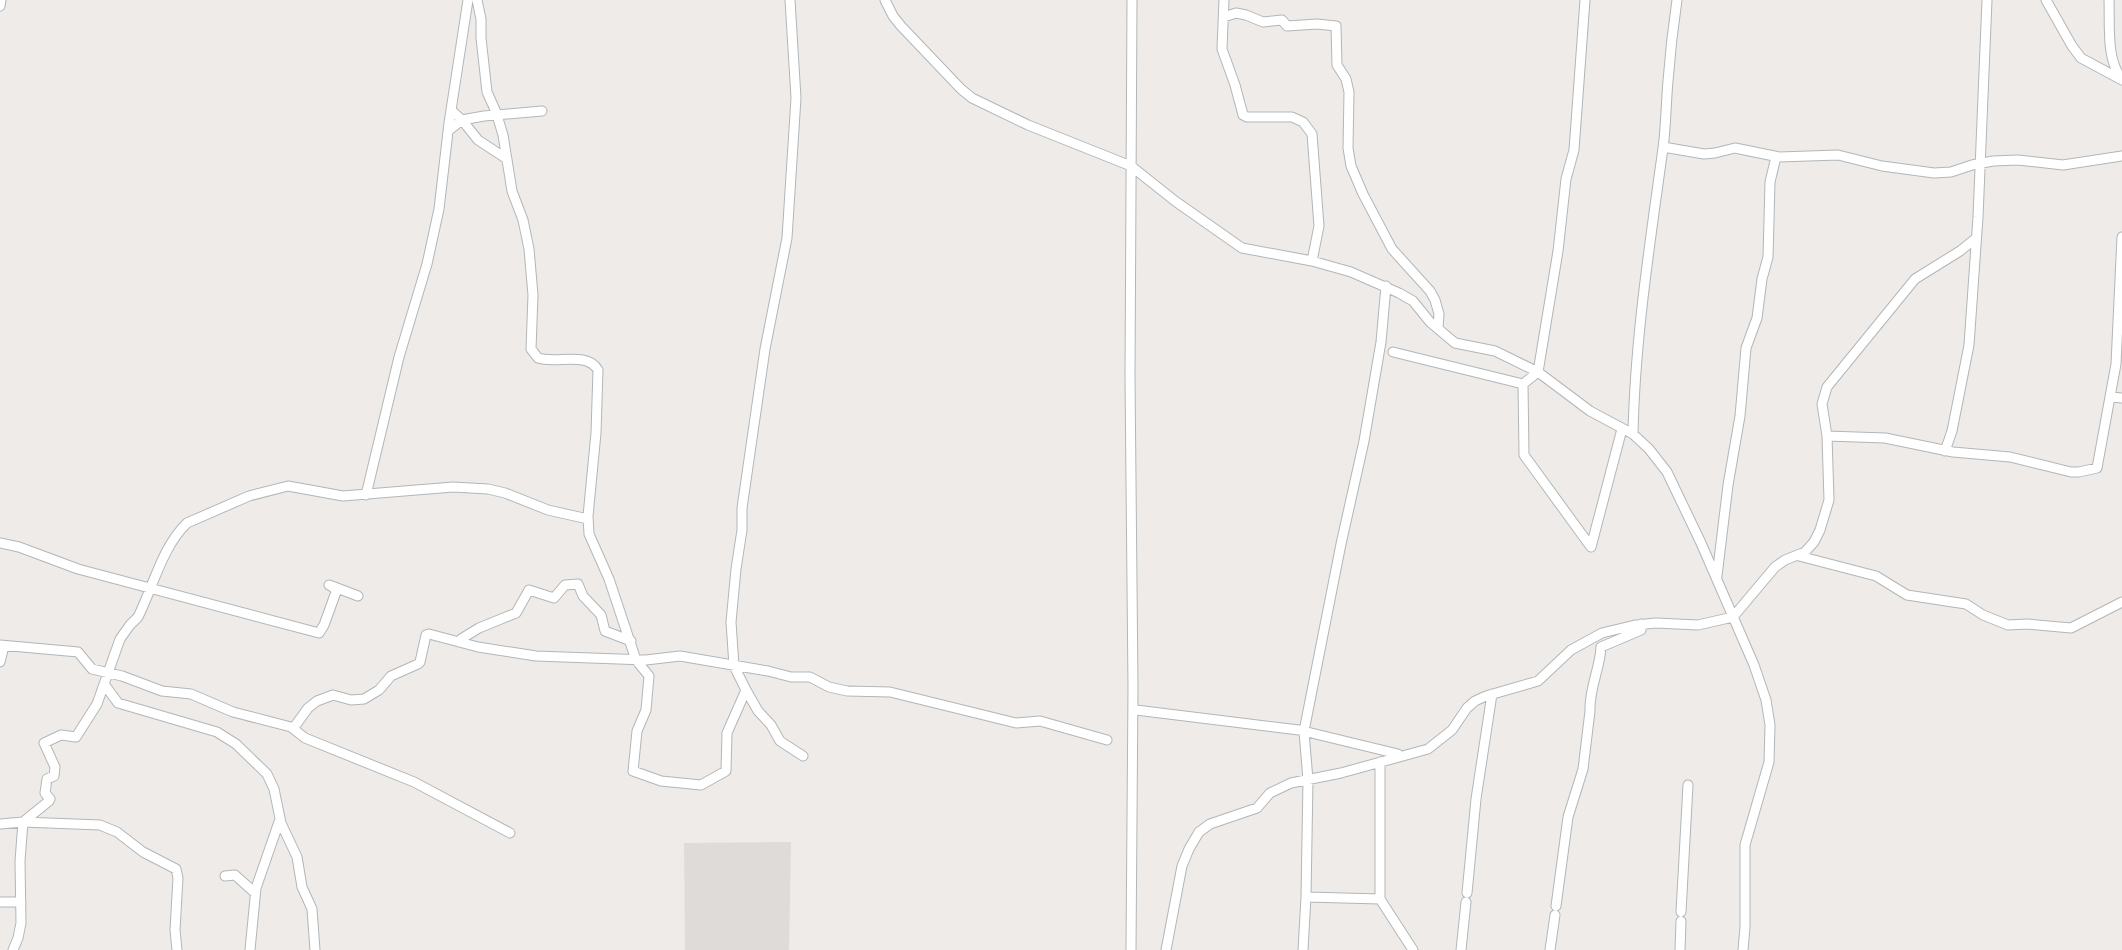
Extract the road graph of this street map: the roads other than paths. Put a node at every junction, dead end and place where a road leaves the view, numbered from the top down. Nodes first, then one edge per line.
1 (1, 0) edge
2 (468, 0) edge
3 (477, 0) edge
4 (790, 0) edge
5 (885, 0) edge
6 (1132, 0) edge
7 (1224, 0) edge
8 (1585, 0) edge
9 (1677, 0) edge
10 (1987, 0) edge
11 (2046, 0) edge
12 (2109, 0) edge
13 (0, 6) edge
14 (1224, 17) junction
15 (2118, 70) edge
16 (2122, 80) edge
17 (451, 110) junction
18 (542, 111) dead end
19 (497, 115) junction
20 (462, 120) junction
21 (448, 131) junction
22 (1663, 147) junction
23 (2122, 156) edge
24 (1776, 157) junction
25 (507, 158) junction
26 (1980, 163) junction
27 (1131, 166) junction
28 (2122, 237) edge
29 (1976, 239) junction
30 (1312, 261) junction
31 (1386, 286) junction
32 (1438, 329) junction
33 (1393, 352) dead end
34 (1538, 372) junction
35 (1523, 384) junction
36 (2111, 398) junction
37 (2122, 398) edge
38 (1622, 429) junction
39 (1633, 434) junction
40 (1828, 436) junction
41 (1945, 451) junction
42 (366, 495) junction
43 (588, 519) junction
44 (0, 543) edge
45 (1799, 556) junction
46 (1717, 577) junction
47 (152, 587) junction
48 (358, 596) dead end
49 (2122, 602) edge
50 (1733, 618) junction
51 (1641, 624) junction
52 (461, 639) dead end
53 (631, 641) junction
54 (2, 645) edge
55 (636, 660) junction
56 (0, 662) edge
57 (734, 666) junction
58 (108, 673) junction
59 (104, 684) junction
60 (746, 690) junction
61 (1492, 694) junction
62 (1136, 710) dead end
63 (291, 727) junction
64 (1305, 729) junction
65 (1107, 740) dead end
66 (1398, 754) dead end
67 (803, 756) dead end
68 (1380, 762) junction
69 (1308, 780) junction
70 (1688, 785) dead end
71 (280, 819) junction
72 (23, 822) junction
73 (0, 824) edge
74 (510, 833) dead end
75 (224, 876) dead end
76 (256, 893) junction
77 (1306, 897) junction
78 (1380, 899) junction
79 (0, 902) edge
80 (21, 902) junction
81 (13, 950) edge
82 (177, 950) edge
83 (250, 950) edge
84 (316, 950) edge
85 (1131, 950) edge
86 (1166, 950) edge
87 (1303, 950) edge
88 (1413, 950) edge
89 (1461, 950) edge
90 (1550, 950) edge
91 (1680, 950) edge
92 (1743, 950) edge

1 - 13 street
2 - 17 street
3 - 19 street
4 - 57 street
5 - 27 street
6 - 27 street
7 - 14 street
8 - 34 street
9 - 22 street
10 - 26 street
11 - 16 street
12 - 15 street
14 - 30 street
14 - 32 street
15 - 16 street
17 - 20 street
17 - 21 street
18 - 19 street
19 - 20 street
19 - 25 street
20 - 21 street
20 - 25 street
21 - 42 street
22 - 24 street
22 - 39 street
23 - 26 street
24 - 26 street
24 - 46 street
25 - 43 street
26 - 29 street
27 - 30 street
27 - 85 street
28 - 36 street
29 - 40 street
29 - 41 street
30 - 31 street
31 - 32 street
31 - 64 street
32 - 34 street
33 - 35 street
34 - 35 street
34 - 38 street
35 - 38 street
36 - 37 street
36 - 41 street
38 - 39 street
39 - 46 street
40 - 41 street
40 - 45 street
42 - 43 street
42 - 47 street
43 - 53 street
44 - 47 street
45 - 49 street
45 - 50 street
46 - 50 street
47 - 48 street
47 - 58 street
50 - 51 street
50 - 92 street
51 - 61 street
51 - 90 street
52 - 53 street
53 - 55 street
54 - 56 street
54 - 58 street
55 - 57 street
55 - 60 street
55 - 63 street
57 - 60 street
57 - 65 street
58 - 59 street
58 - 63 street
59 - 71 street
59 - 72 street
60 - 67 street
61 - 68 street
61 - 89 street
62 - 64 street
63 - 74 street
64 - 66 street
64 - 69 street
68 - 69 street
68 - 78 street
69 - 77 street
69 - 86 street
70 - 91 street
71 - 76 street
71 - 84 street
72 - 73 street
72 - 80 street
72 - 82 street
75 - 76 street
76 - 83 street
77 - 78 street
77 - 87 street
78 - 88 street
79 - 80 street
80 - 81 street

